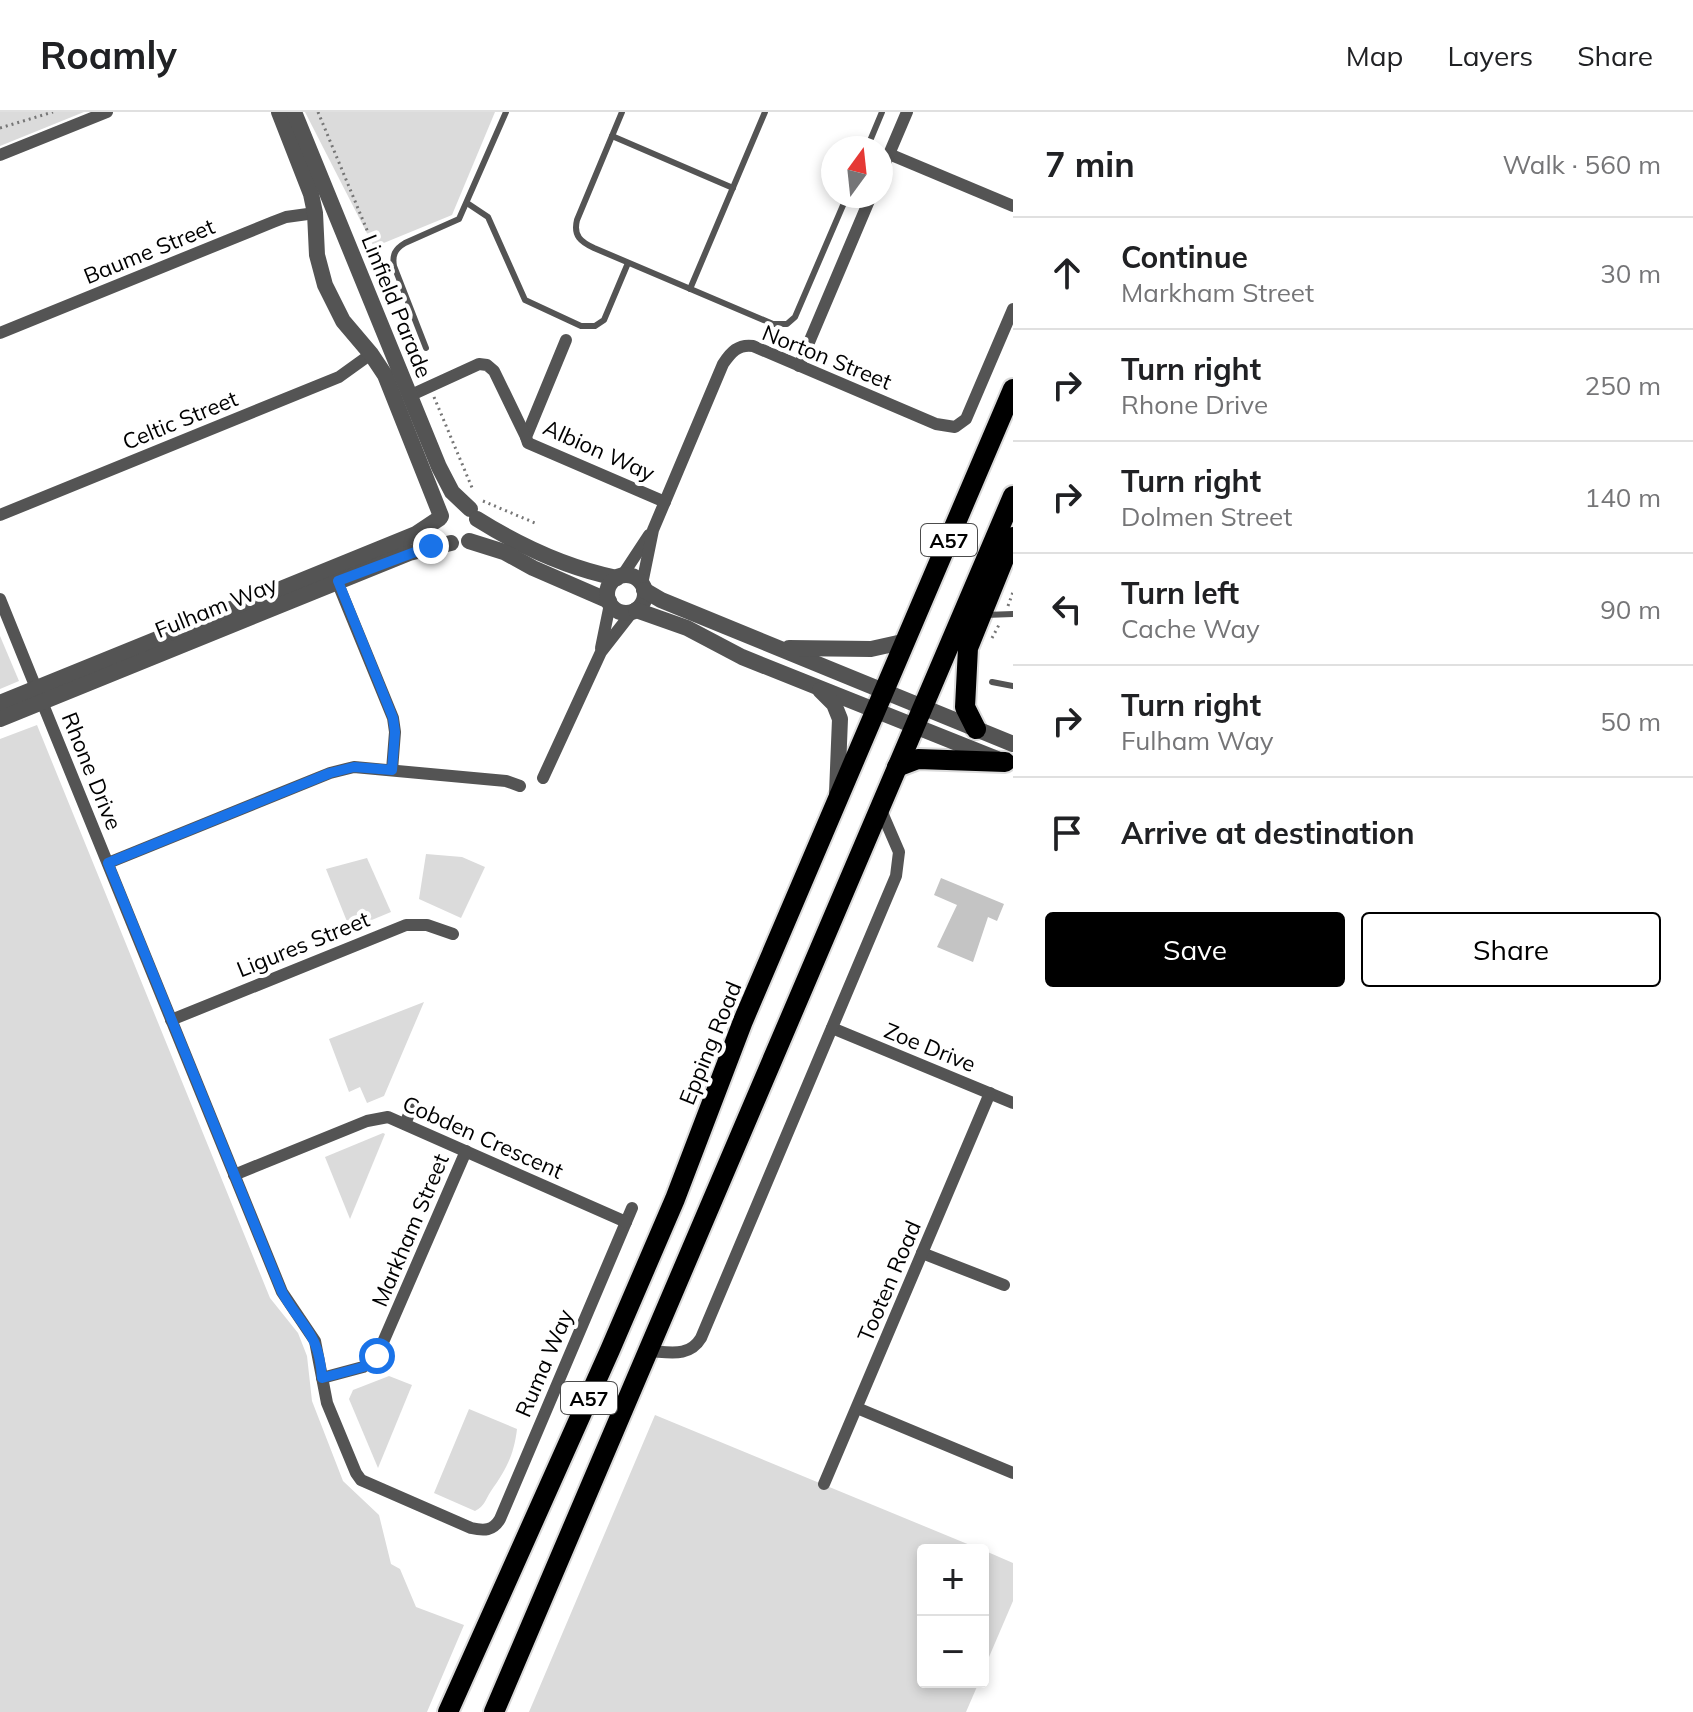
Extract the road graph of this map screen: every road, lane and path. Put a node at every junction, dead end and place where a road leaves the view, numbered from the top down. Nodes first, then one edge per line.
1 (53, 112) edge
2 (107, 112) edge
3 (279, 112) edge
4 (294, 112) edge
5 (506, 112) edge
6 (622, 112) edge
7 (765, 112) edge
8 (882, 112) edge
9 (907, 112) edge
10 (0, 128) edge
11 (612, 136) junction
12 (872, 136) edge
13 (893, 145) edge
14 (0, 155) edge
15 (893, 156) edge
16 (733, 188) junction
17 (467, 203) junction
18 (1013, 206) edge
19 (842, 208) edge
20 (866, 208) edge
21 (315, 213) junction
22 (628, 263) junction
23 (690, 289) junction
24 (1013, 309) edge
25 (0, 333) edge
26 (566, 340) dead end
27 (426, 348) dead end
28 (371, 354) junction
29 (799, 366) junction
30 (1013, 389) edge
31 (409, 396) junction
32 (526, 437) junction
33 (1013, 496) edge
34 (665, 502) junction
35 (474, 514) junction
36 (0, 515) edge
37 (440, 517) junction
38 (653, 530) junction
39 (1013, 537) edge
40 (469, 541) junction
41 (451, 543) junction
42 (334, 575) junction
43 (620, 577) junction
44 (643, 587) junction
45 (0, 599) edge
46 (609, 602) junction
47 (635, 610) junction
48 (1013, 614) edge
49 (981, 615) junction
50 (959, 622) junction
51 (907, 641) junction
52 (779, 648) junction
53 (601, 652) junction
54 (992, 682) dead end
55 (1013, 686) edge
56 (817, 687) junction
57 (886, 690) junction
58 (39, 695) junction
59 (0, 703) edge
60 (923, 705) junction
61 (877, 711) junction
62 (0, 719) edge
63 (915, 727) junction
64 (976, 729) junction
65 (1010, 757) edge
66 (897, 767) junction
67 (392, 770) junction
68 (543, 778) dead end
69 (520, 786) dead end
70 (836, 806) junction
71 (880, 808) junction
72 (108, 863) junction
73 (453, 934) dead end
74 (171, 1020) junction
75 (832, 1028) junction
76 (990, 1093) junction
77 (1013, 1103) edge
78 (412, 1107) dead end
79 (405, 1124) junction
80 (466, 1151) junction
81 (234, 1175) junction
82 (632, 1208) dead end
83 (626, 1222) junction
84 (922, 1253) junction
85 (1004, 1285) dead end
86 (648, 1351) junction
87 (322, 1378) junction
88 (857, 1408) junction
89 (1013, 1473) edge
90 (824, 1484) dead end
91 (487, 1530) joint
92 (448, 1712) edge
93 (494, 1712) edge

1 - 10 path
2 - 14 street
3 - 21 street, Linfield Parade
4 - 31 street, Linfield Parade
5 - 17 lane
6 - 11 lane
7 - 16 lane
8 - 12 lane
9 - 13 street
11 - 16 lane
11 - 22 lane
15 - 18 street
16 - 23 lane
17 - 22 lane
17 - 27 lane
19 - 23 lane
20 - 29 street
21 - 25 street, Baume Street
21 - 28 street, Linfield Parade
22 - 23 lane
24 - 29 street, Norton Street
26 - 32 street, Albion Way
28 - 36 street, Celtic Street
28 - 37 street, Linfield Parade
29 - 34 street, Norton Street
30 - 51 main road, Epping Road / A57
31 - 32 street
31 - 35 street, Linfield Parade
32 - 34 street, Albion Way
33 - 50 main road
34 - 38 street, Norton Street
35 - 37 street
35 - 40 street
35 - 43 street, Linfield Parade
37 - 41 street
37 - 42 street, Fulham Way
38 - 43 street, Norton Street
38 - 44 street, Norton Street
39 - 49 main road
40 - 41 street
40 - 46 street
41 - 42 street, Fulham Way
42 - 58 street, Fulham Way
42 - 67 street
43 - 44 street
43 - 46 street
44 - 47 street
44 - 52 street
45 - 58 street, Rhone Drive
46 - 47 street
46 - 53 street
47 - 53 street
47 - 56 street
48 - 49 lane
49 - 50 lane
49 - 64 main road
50 - 60 main road
51 - 52 street
51 - 57 main road, Epping Road / A57
52 - 57 street
53 - 68 street
54 - 55 lane
56 - 61 street
56 - 70 street
57 - 60 street
57 - 61 main road, Epping Road / A57
58 - 59 street, Fulham Way
58 - 62 street, Fulham Way
58 - 72 street, Rhone Drive
60 - 63 main road
60 - 64 street
61 - 63 street
61 - 70 main road, Epping Road / A57
63 - 65 street
63 - 66 main road
64 - 65 street
65 - 66 main road
66 - 71 main road
67 - 69 street
67 - 72 street
70 - 92 main road, Epping Road / A57
71 - 75 street
71 - 86 main road
72 - 74 street, Rhone Drive
73 - 74 street, Ligures Street
74 - 81 street, Rhone Drive
75 - 76 street, Zoe Drive
75 - 86 street
76 - 77 street, Zoe Drive
76 - 84 street, Tooten Road
78 - 79 street
79 - 80 street, Cobden Crescent
79 - 81 street, Cobden Crescent
80 - 83 street, Cobden Crescent
80 - 87 street, Markham Street
81 - 87 street, Rhone Drive
82 - 83 street, Ruma Way
83 - 91 street, Ruma Way
84 - 85 street
84 - 88 street, Tooten Road
86 - 93 main road
87 - 91 street, Rhone Drive
88 - 89 street
88 - 90 street, Tooten Road

